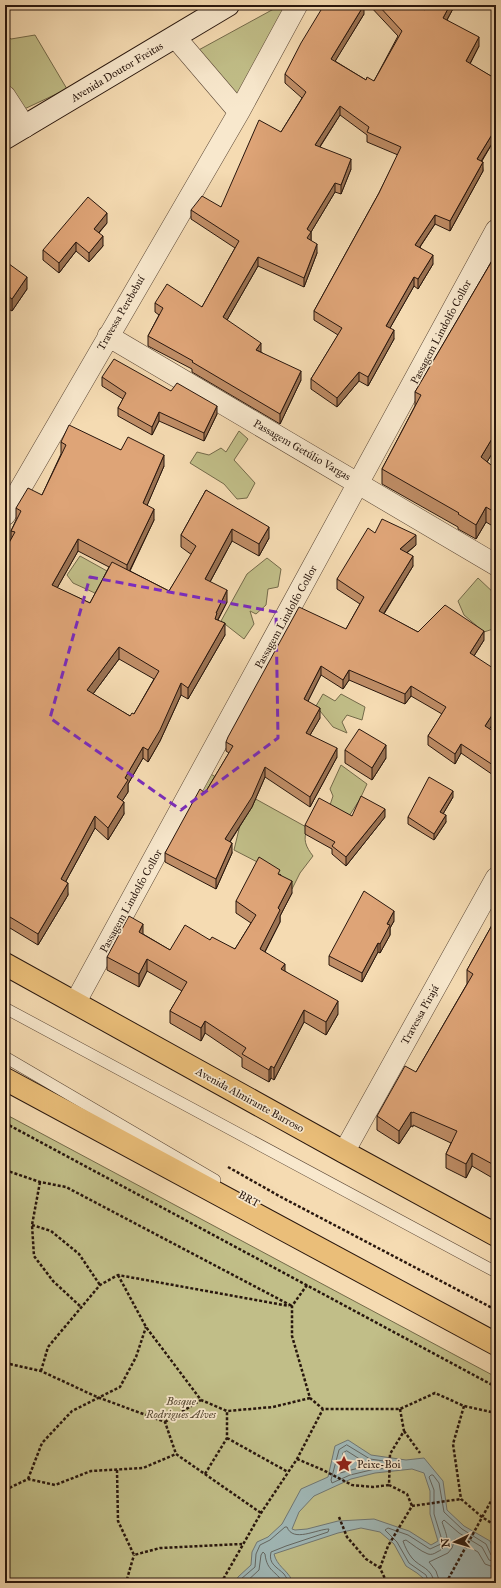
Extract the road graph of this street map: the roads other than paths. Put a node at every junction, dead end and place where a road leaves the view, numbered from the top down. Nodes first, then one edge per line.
1 (228, 5) edge
2 (297, 5) edge
3 (175, 37) junction
4 (5, 96) edge
5 (239, 112) junction
6 (25, 127) junction
7 (5, 138) edge
8 (496, 230) edge
9 (108, 336) junction
10 (359, 483) junction
11 (5, 515) edge
12 (496, 565) edge
13 (496, 878) edge
14 (5, 964) edge
15 (75, 1003) junction
16 (5, 1008) edge
17 (5, 1057) edge
18 (5, 1079) edge
19 (344, 1152) junction
20 (496, 1235) edge
21 (496, 1272) edge
22 (496, 1335) edge
23 (496, 1344) edge

1 - 3 main road, Avenida Doutor Freitas
2 - 5 street, Travessa Perebebuí
3 - 5 street
3 - 6 main road, Avenida Doutor Freitas
4 - 6 street
5 - 9 street, Travessa Perebebuí
6 - 7 main road, Avenida Doutor Freitas
8 - 10 street, Passagem Lindolfo Collor
9 - 10 street, Passagem Getúlio Vargas
9 - 11 street, Travessa Perebebuí
10 - 12 street, Passagem Getúlio Vargas
10 - 15 street, Passagem Lindolfo Collor
13 - 19 street, Travessa Pirajá
14 - 15 highway, Avenida Almirante Barroso
15 - 19 highway, Avenida Almirante Barroso
16 - 21 lane
17 - 22 lane, BRT
18 - 23 highway
19 - 20 highway, Avenida Almirante Barroso

